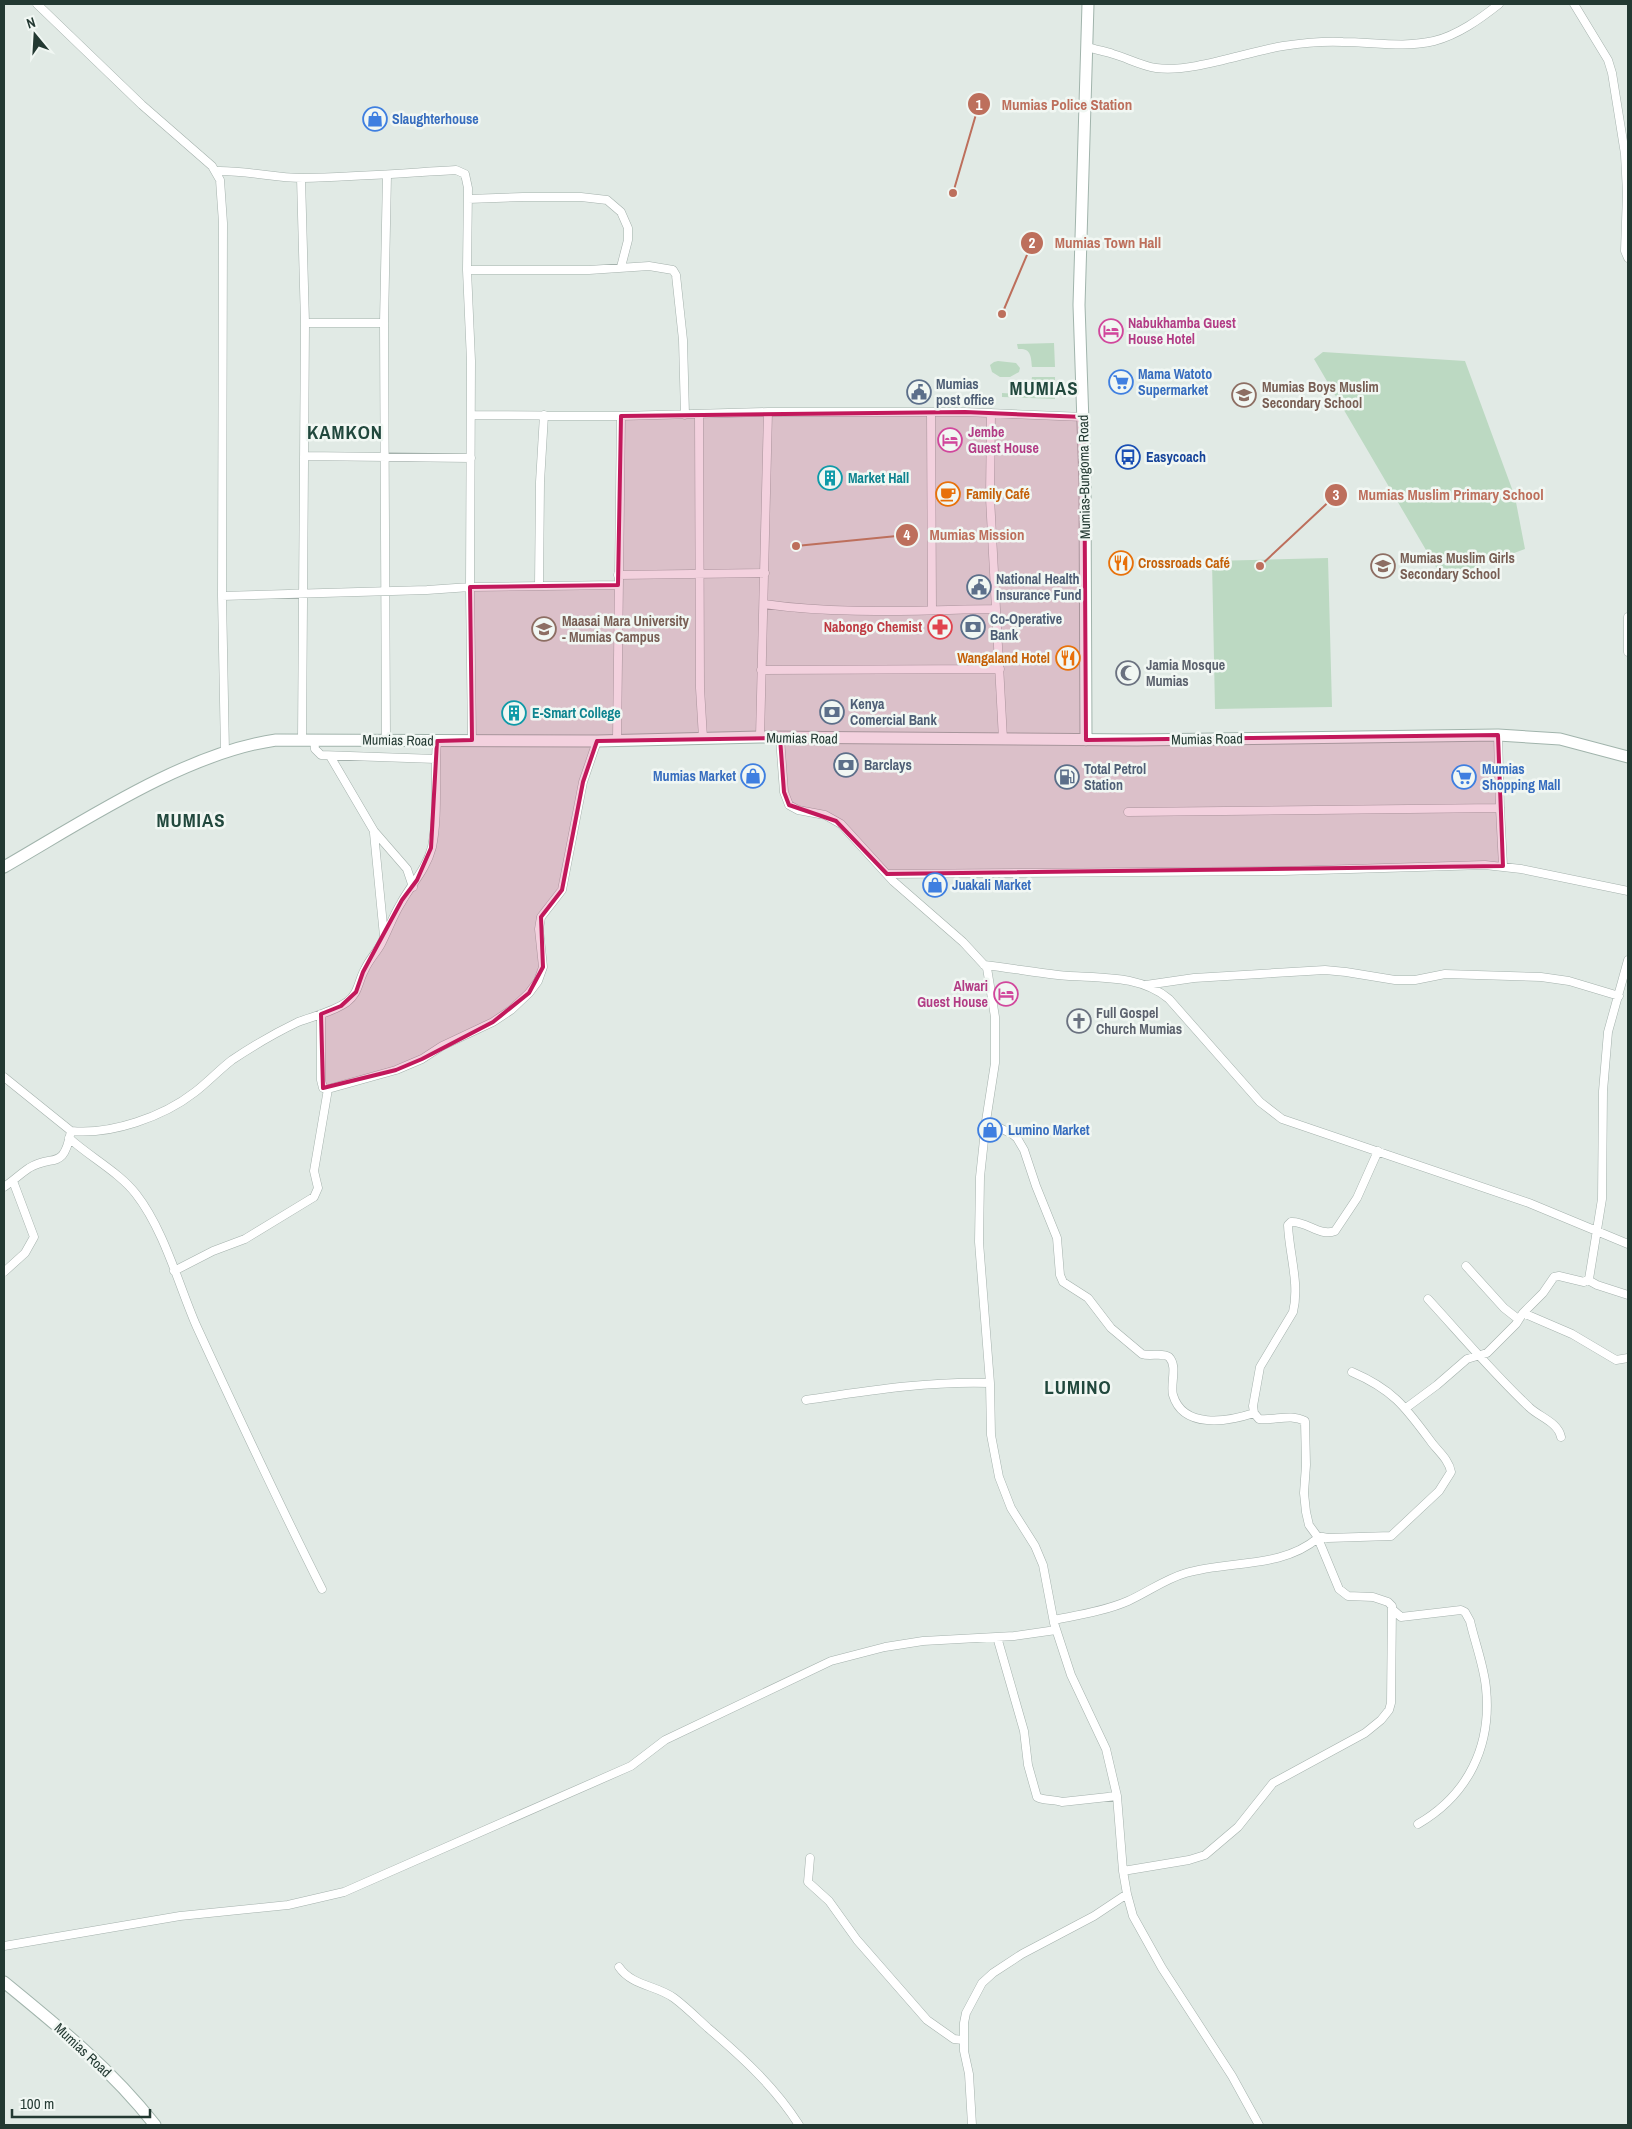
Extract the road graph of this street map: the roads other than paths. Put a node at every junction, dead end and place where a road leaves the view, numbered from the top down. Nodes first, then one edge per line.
1 (37, 4) edge
2 (1088, 4) edge
3 (1499, 4) edge
4 (1574, 4) edge
5 (1088, 47) junction
6 (216, 171) junction
7 (387, 175) junction
8 (301, 178) junction
9 (468, 199) junction
10 (1627, 207) edge
11 (1628, 258) edge
12 (621, 267) junction
13 (467, 270) junction
14 (305, 323) junction
15 (384, 323) junction
16 (768, 412) junction
17 (931, 412) junction
18 (685, 414) junction
19 (699, 414) junction
20 (991, 414) junction
21 (471, 415) junction
22 (544, 415) junction
23 (621, 416) junction
24 (1084, 417) junction
25 (304, 456) junction
26 (384, 456) junction
27 (471, 458) junction
28 (765, 573) junction
29 (700, 574) junction
30 (618, 575) junction
31 (618, 585) junction
32 (539, 586) junction
33 (470, 587) junction
34 (384, 590) junction
35 (303, 592) junction
36 (222, 596) junction
37 (764, 604) junction
38 (995, 608) junction
39 (932, 610) junction
40 (1628, 617) edge
41 (1628, 652) edge
42 (1000, 669) junction
43 (762, 670) junction
44 (1498, 735) junction
45 (760, 737) junction
46 (703, 738) junction
47 (780, 738) junction
48 (314, 739) junction
49 (386, 739) junction
50 (1003, 739) junction
51 (302, 740) junction
52 (472, 740) junction
53 (616, 740) junction
54 (1086, 740) junction
55 (437, 741) junction
56 (597, 741) junction
57 (225, 753) junction
58 (330, 756) junction
59 (1628, 757) edge
60 (436, 759) junction
61 (1500, 808) junction
62 (1128, 812) dead end
63 (374, 831) junction
64 (4, 866) edge
65 (1503, 866) junction
66 (887, 874) junction
67 (413, 887) junction
68 (1628, 891) edge
69 (384, 938) junction
70 (1628, 960) edge
71 (984, 965) junction
72 (1146, 985) junction
73 (1619, 996) junction
74 (321, 1014) junction
75 (4, 1077) edge
76 (328, 1089) junction
77 (986, 1121) junction
78 (70, 1135) junction
79 (1378, 1151) junction
80 (13, 1181) junction
81 (4, 1187) edge
82 (1596, 1230) junction
83 (1628, 1244) edge
84 (1466, 1266) dead end
85 (174, 1271) junction
86 (4, 1272) edge
87 (1588, 1280) junction
88 (1628, 1295) edge
89 (1428, 1299) dead end
90 (1521, 1316) junction
91 (1479, 1354) junction
92 (1628, 1358) edge
93 (1352, 1372) dead end
94 (990, 1383) junction
95 (806, 1400) dead end
96 (1406, 1408) junction
97 (1254, 1413) junction
98 (1561, 1437) dead end
99 (1317, 1537) junction
100 (322, 1589) dead end
101 (1393, 1610) junction
102 (1054, 1620) junction
103 (1056, 1630) junction
104 (998, 1637) junction
105 (1117, 1796) junction
106 (1418, 1824) dead end
107 (810, 1858) dead end
108 (1123, 1871) junction
109 (1127, 1894) junction
110 (4, 1946) edge
111 (619, 1967) dead end
112 (4, 1982) edge
113 (963, 2040) junction
114 (155, 2125) edge
115 (799, 2125) edge
116 (972, 2125) edge
117 (1259, 2125) edge

1 - 6 street
2 - 5 street, Mumias-Bungoma Road
3 - 5 street
4 - 10 street
5 - 24 street, Mumias-Bungoma Road
6 - 8 street
6 - 36 street
7 - 8 street
7 - 9 street
7 - 15 street
8 - 14 street
9 - 12 street
9 - 13 street
10 - 11 street
12 - 13 street
12 - 18 street
13 - 21 street
14 - 15 street
14 - 25 street
15 - 26 street
16 - 17 street
16 - 19 street
16 - 28 street
17 - 20 street
17 - 39 street
18 - 19 street
18 - 23 street
19 - 29 street
20 - 24 street
20 - 38 street
21 - 22 street
21 - 27 street
22 - 23 street
22 - 32 street
23 - 30 street
24 - 54 street, Mumias-Bungoma Road
25 - 26 street
25 - 35 street
26 - 27 street
26 - 34 street
27 - 33 street
28 - 29 street
28 - 37 street
29 - 30 street
29 - 46 street
30 - 31 street
31 - 32 street
31 - 53 street
32 - 33 street
33 - 34 street
33 - 52 street
34 - 35 street
34 - 49 street
35 - 36 street
35 - 51 street
36 - 57 street
37 - 39 street
37 - 43 street
38 - 39 street
38 - 42 street
40 - 41 street
42 - 43 street
42 - 50 street
43 - 45 street
44 - 54 street, Mumias Road
44 - 59 street, Mumias Road
44 - 61 street
45 - 46 street, Mumias Road
45 - 47 street, Mumias Road
46 - 53 street, Mumias Road
47 - 50 street, Mumias Road
47 - 66 street
48 - 49 street, Mumias Road
48 - 51 street, Mumias Road
48 - 58 street
49 - 55 street, Mumias Road
50 - 54 street, Mumias Road
51 - 57 street, Mumias Road
52 - 55 street, Mumias Road
52 - 56 street, Mumias Road
53 - 56 street, Mumias Road
55 - 60 street
56 - 76 street
57 - 64 street, Mumias Road
58 - 60 street
58 - 63 street
60 - 67 street
61 - 62 street
61 - 65 street
63 - 67 street
63 - 69 street
65 - 66 street
65 - 68 street
66 - 71 street
67 - 69 street
69 - 74 street
70 - 73 street
71 - 72 street
71 - 77 street
72 - 73 street
72 - 79 street
73 - 82 street
74 - 76 street
74 - 78 street
75 - 78 street
76 - 85 street
77 - 94 street
77 - 97 street
78 - 80 street
78 - 85 street
79 - 82 street
79 - 97 street
80 - 81 street
80 - 86 street
82 - 83 street
82 - 87 street
84 - 90 street
85 - 100 street
87 - 88 street
87 - 90 street
89 - 91 street
90 - 91 street
90 - 92 street
91 - 96 street
91 - 98 street
93 - 96 street
94 - 95 street
94 - 102 street
96 - 99 street
97 - 99 street
99 - 101 street
99 - 102 street
101 - 106 street
101 - 108 street
102 - 103 street
103 - 104 street
103 - 105 street
104 - 105 street
104 - 110 street
105 - 108 street
107 - 113 street
108 - 109 street
109 - 113 street
109 - 117 street
111 - 115 street
112 - 114 street, Mumias Road
113 - 116 street

